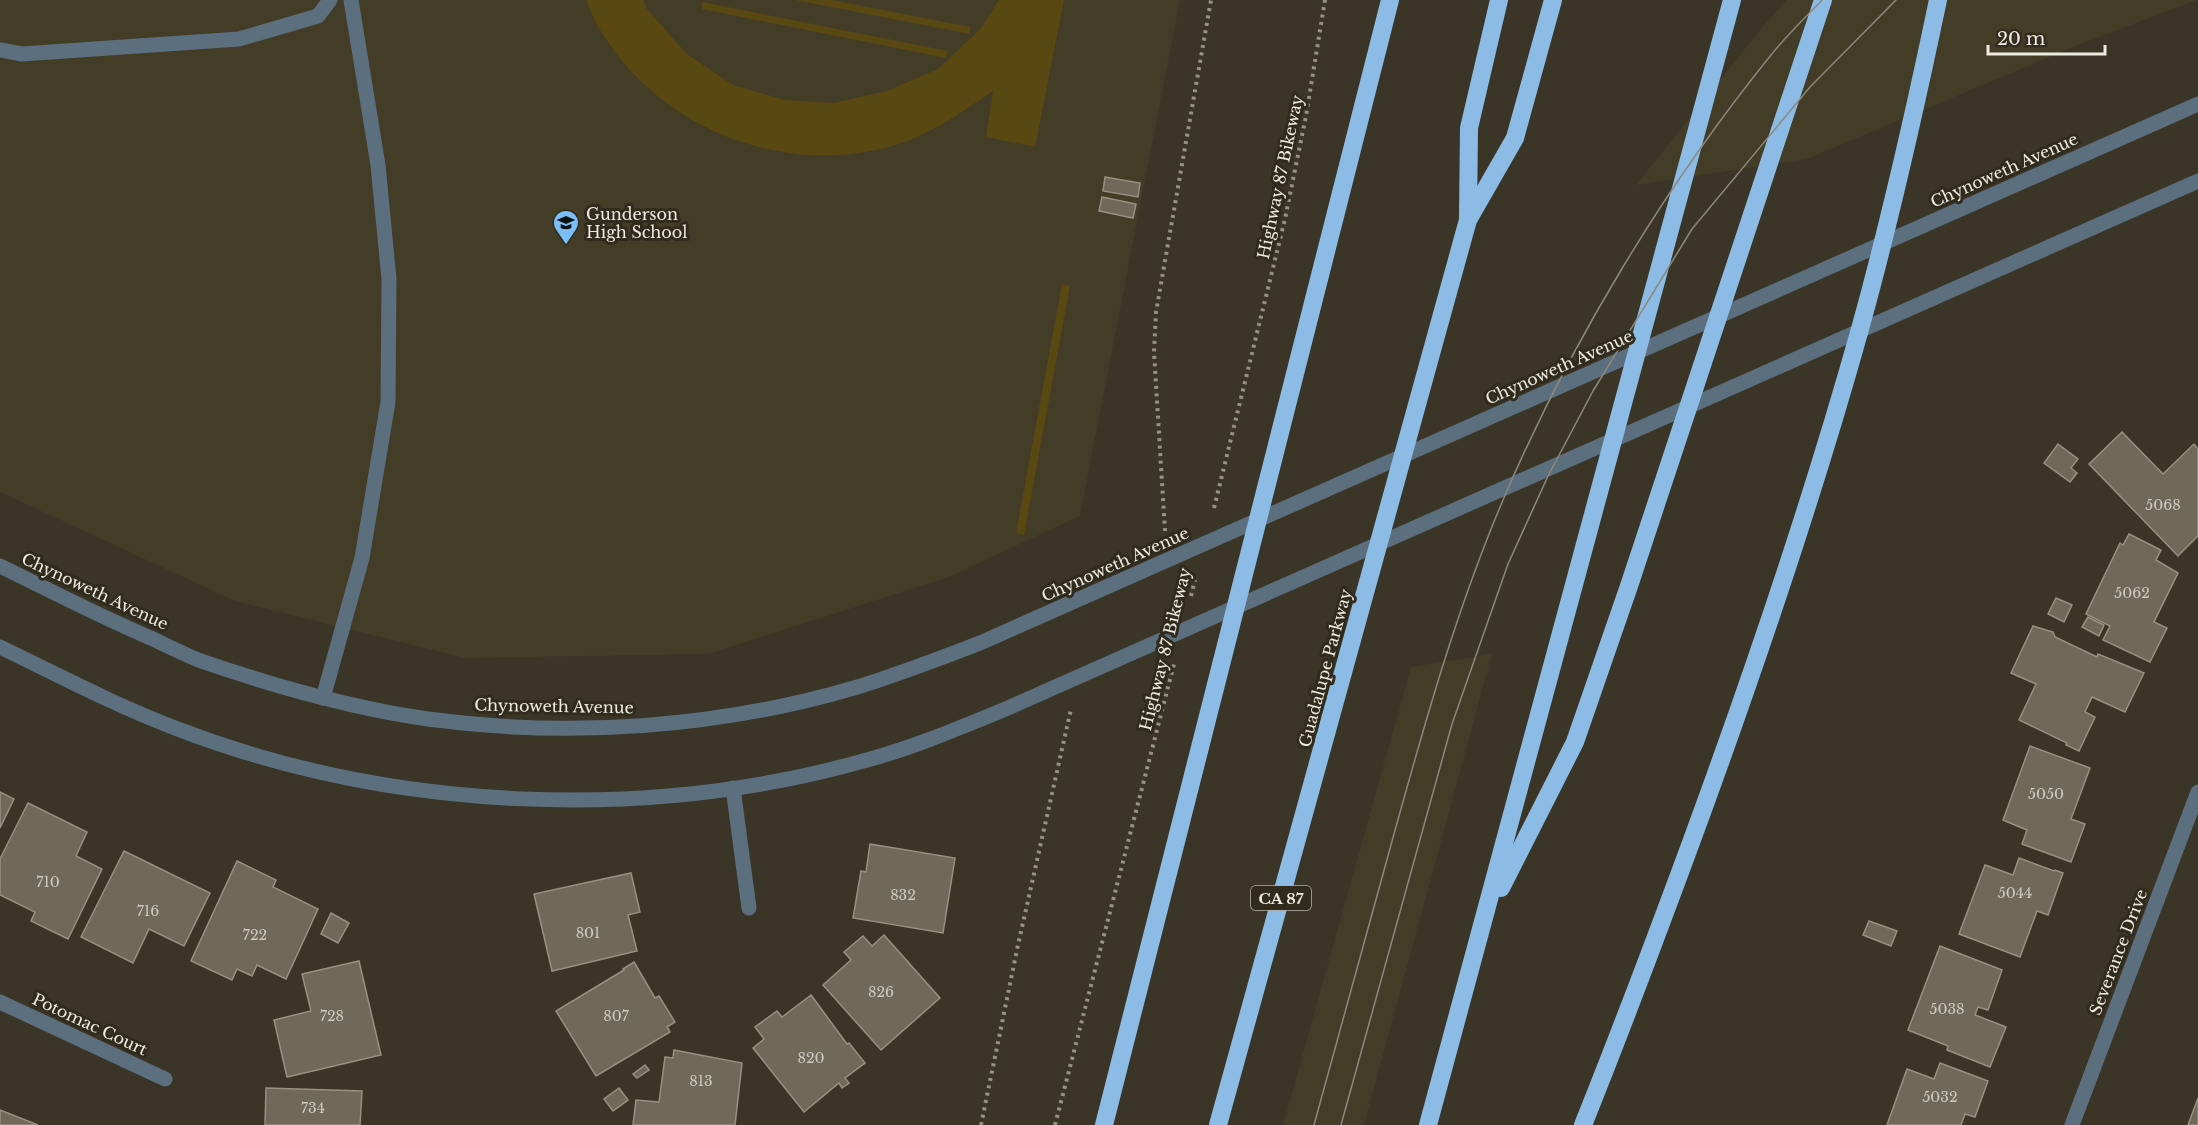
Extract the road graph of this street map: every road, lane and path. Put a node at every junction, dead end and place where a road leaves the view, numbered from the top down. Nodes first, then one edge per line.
1 (330, 0) edge
2 (351, 0) edge
3 (1211, 0) edge
4 (1325, 0) edge
5 (1390, 0) edge
6 (1499, 0) edge
7 (1553, 0) edge
8 (1732, 0) edge
9 (1823, 0) edge
10 (1938, 0) edge
11 (0, 50) edge
12 (2198, 104) edge
13 (2198, 181) edge
14 (1468, 220) junction
15 (1211, 519) dead end
16 (1165, 562) junction
17 (0, 566) edge
18 (1196, 576) dead end
19 (1190, 599) dead end
20 (0, 647) edge
21 (1176, 656) dead end
22 (1079, 677) junction
23 (323, 698) junction
24 (733, 788) junction
25 (2198, 792) edge
26 (749, 908) dead end
27 (1484, 921) junction
28 (0, 1002) edge
29 (165, 1079) dead end
30 (981, 1125) edge
31 (1054, 1125) edge
32 (1104, 1125) edge
33 (1218, 1125) edge
34 (1428, 1125) edge
35 (1583, 1125) edge
36 (2072, 1125) edge

1 - 11 street
2 - 23 street
3 - 16 path
4 - 15 path, Highway 87 Bikeway
5 - 32 highway
6 - 14 highway
7 - 14 highway
8 - 27 highway
9 - 27 highway
10 - 35 highway
12 - 16 street, Chynoweth Avenue
13 - 22 street
14 - 33 highway, Guadalupe Parkway / CA 87
16 - 23 street, Chynoweth Avenue
17 - 23 street, Chynoweth Avenue
18 - 19 path, Highway 87 Bikeway
20 - 24 street
21 - 31 path, Highway 87 Bikeway
22 - 24 street
22 - 30 path
24 - 26 street
25 - 36 street, Severance Drive
27 - 34 highway
28 - 29 street, Potomac Court

